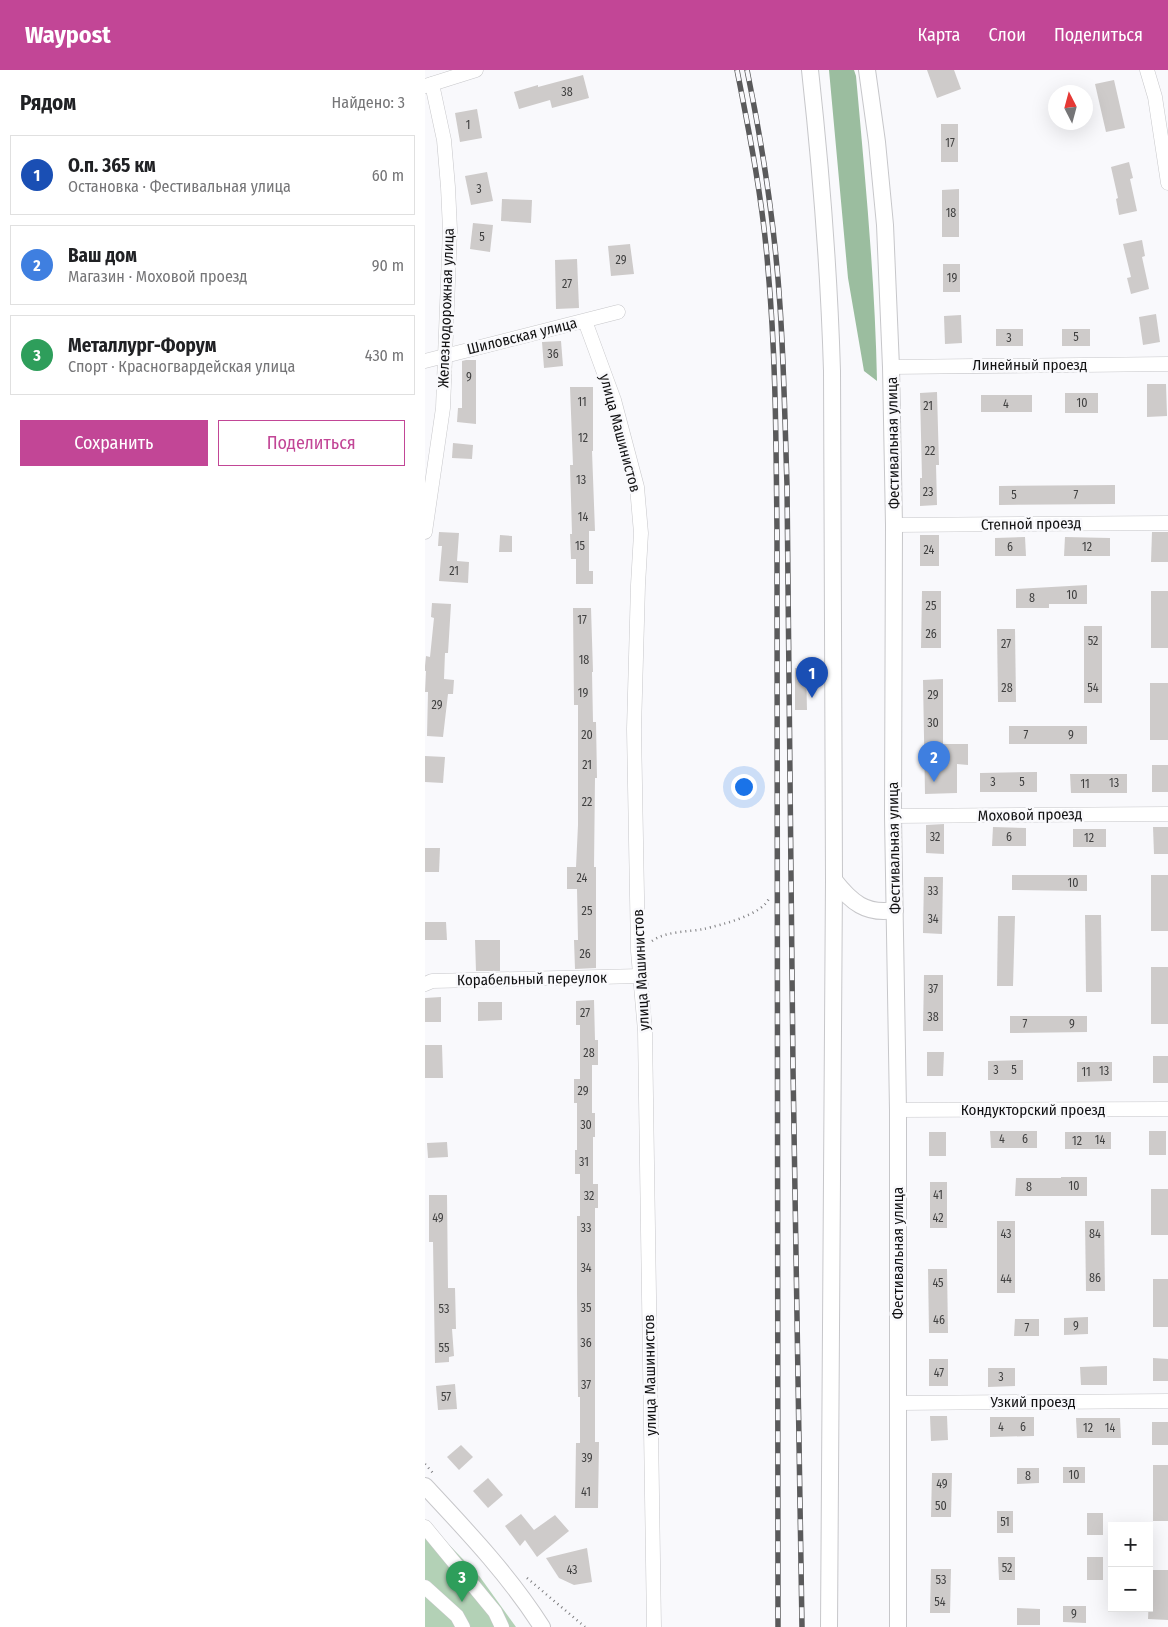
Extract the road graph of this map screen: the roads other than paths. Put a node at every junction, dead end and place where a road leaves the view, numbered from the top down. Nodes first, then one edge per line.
1 (476, 70) edge
2 (810, 70) edge
3 (867, 70) edge
4 (1147, 70) edge
5 (429, 85) edge
6 (1168, 183) edge
7 (618, 312) dead end
8 (585, 321) junction
9 (444, 355) junction
10 (425, 361) edge
11 (1168, 364) edge
12 (891, 367) junction
13 (1168, 523) edge
14 (894, 525) junction
15 (425, 532) edge
16 (1168, 814) edge
17 (893, 816) junction
18 (833, 880) junction
19 (895, 910) junction
20 (640, 976) junction
21 (425, 984) edge
22 (1168, 1109) edge
23 (898, 1110) junction
24 (1168, 1401) edge
25 (898, 1403) junction
26 (426, 1489) edge
27 (425, 1527) edge
28 (425, 1587) edge
29 (463, 1627) edge
30 (502, 1627) edge
31 (542, 1627) edge
32 (654, 1627) edge
33 (829, 1627) edge
34 (898, 1627) edge

1 - 5 street
2 - 18 main road
3 - 12 main road, Фестивальная улица
4 - 6 street
5 - 9 street, Железнодорожная улица
7 - 8 street, Шиловская улица
8 - 9 street, Шиловская улица
8 - 20 street, улица Машинистов
9 - 10 street, Шиловская улица
9 - 15 street, Железнодорожная улица
11 - 12 street, Линейный проезд
12 - 14 main road, Фестивальная улица
13 - 14 street, Степной проезд
14 - 17 main road, Фестивальная улица
16 - 17 street, Моховой проезд
17 - 19 main road, Фестивальная улица
18 - 19 main road
18 - 33 main road
19 - 23 main road, Фестивальная улица
20 - 21 street, Корабельный переулок
20 - 32 street, улица Машинистов
22 - 23 street, Кондукторский проезд
23 - 25 main road, Фестивальная улица
24 - 25 street, Узкий проезд
25 - 34 main road, Фестивальная улица
26 - 31 main road
27 - 30 street
28 - 29 street

